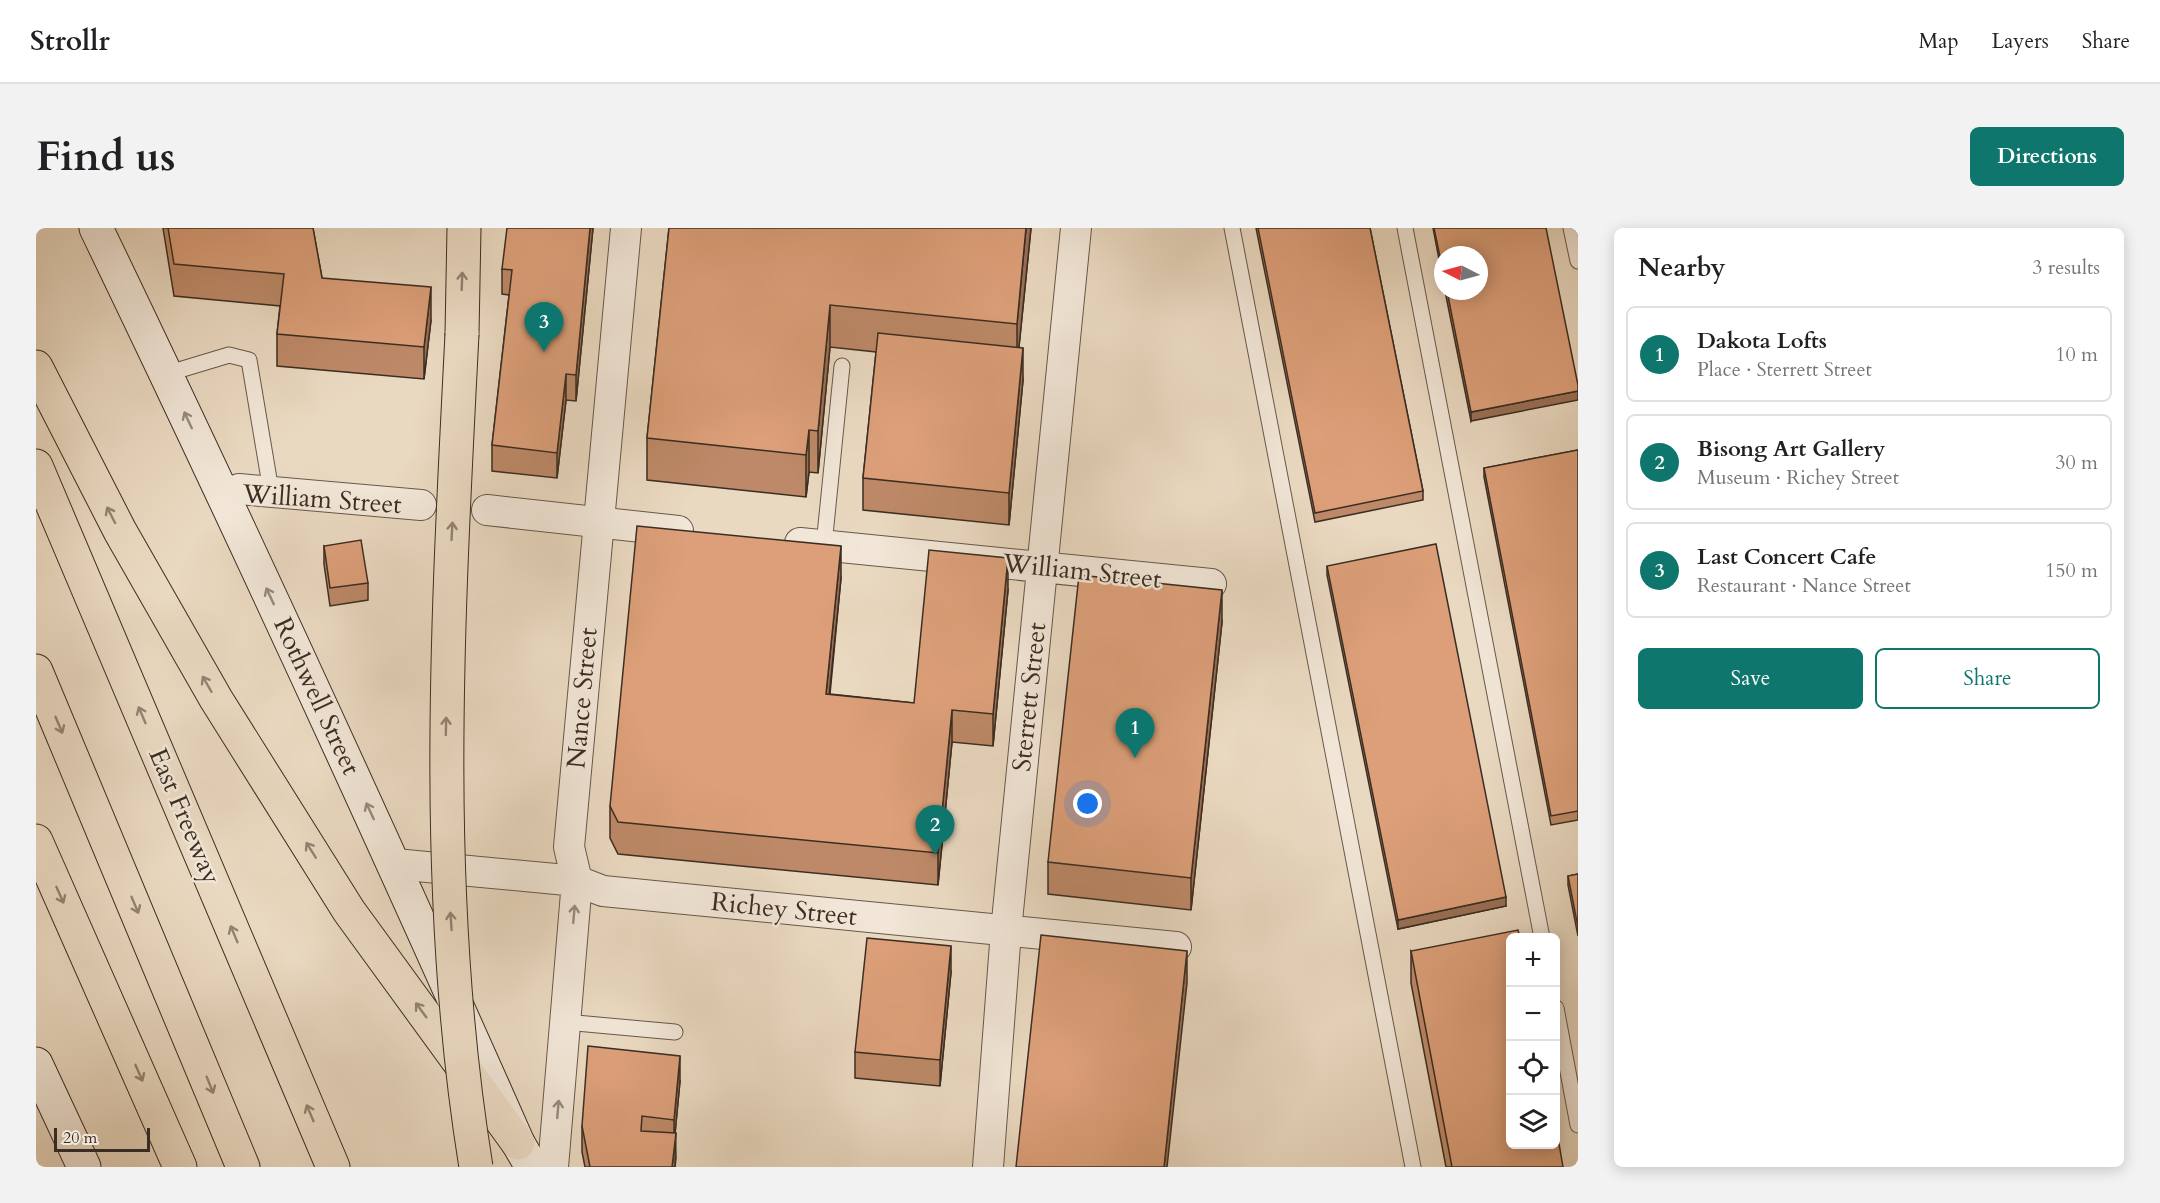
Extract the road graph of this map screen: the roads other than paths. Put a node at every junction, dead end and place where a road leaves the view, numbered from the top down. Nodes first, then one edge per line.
1 (96, 228) edge
2 (464, 228) edge
3 (626, 228) edge
4 (1076, 228) edge
5 (1232, 228) edge
6 (1405, 228) edge
7 (1571, 228) edge
8 (1578, 261) edge
9 (842, 366) dead end
10 (36, 367) edge
11 (166, 374) junction
12 (36, 466) edge
13 (271, 491) junction
14 (223, 495) junction
15 (421, 506) dead end
16 (487, 510) dead end
17 (598, 523) junction
18 (705, 533) edge
19 (776, 541) edge
20 (824, 545) junction
21 (1042, 567) junction
22 (1212, 584) dead end
23 (36, 671) edge
24 (36, 841) edge
25 (395, 864) junction
26 (577, 881) junction
27 (1006, 931) junction
28 (1541, 933) edge
29 (1176, 947) edge
30 (565, 1022) junction
31 (1560, 1029) edge
32 (675, 1032) dead end
33 (36, 1064) edge
34 (1578, 1125) edge
35 (525, 1155) edge
36 (84, 1167) edge
37 (180, 1167) edge
38 (243, 1167) edge
39 (333, 1167) edge
40 (476, 1167) edge
41 (553, 1167) edge
42 (988, 1167) edge
43 (1413, 1167) edge

1 - 11 main road, Rothwell Street
40 -> 2 highway, bridge
3 - 17 street, Nance Street
4 - 21 street, Sterrett Street
5 - 43 lane
6 - 28 lane
7 - 8 lane
9 - 20 lane
35 -> 10 highway
11 - 13 lane
14 -> 11 main road, Rothwell Street
39 -> 12 highway, East Freeway
13 - 14 street, William Street
13 - 15 street, William Street
25 -> 14 main road, Rothwell Street
16 - 17 street
17 - 18 street
17 - 26 street, Nance Street
19 - 20 street, William Street
20 - 21 street, William Street
21 - 22 street, William Street
21 - 27 street, Sterrett Street
23 -> 38 highway
24 -> 37 highway
25 - 26 street, Richey Street
25 - 35 main road, Rothwell Street
26 - 27 street, Richey Street
30 -> 26 street, Nance Street
27 - 29 street, Richey Street
27 - 42 street, Sterrett Street
30 - 32 lane
41 -> 30 street, Nance Street
31 - 34 lane
33 - 36 main road

